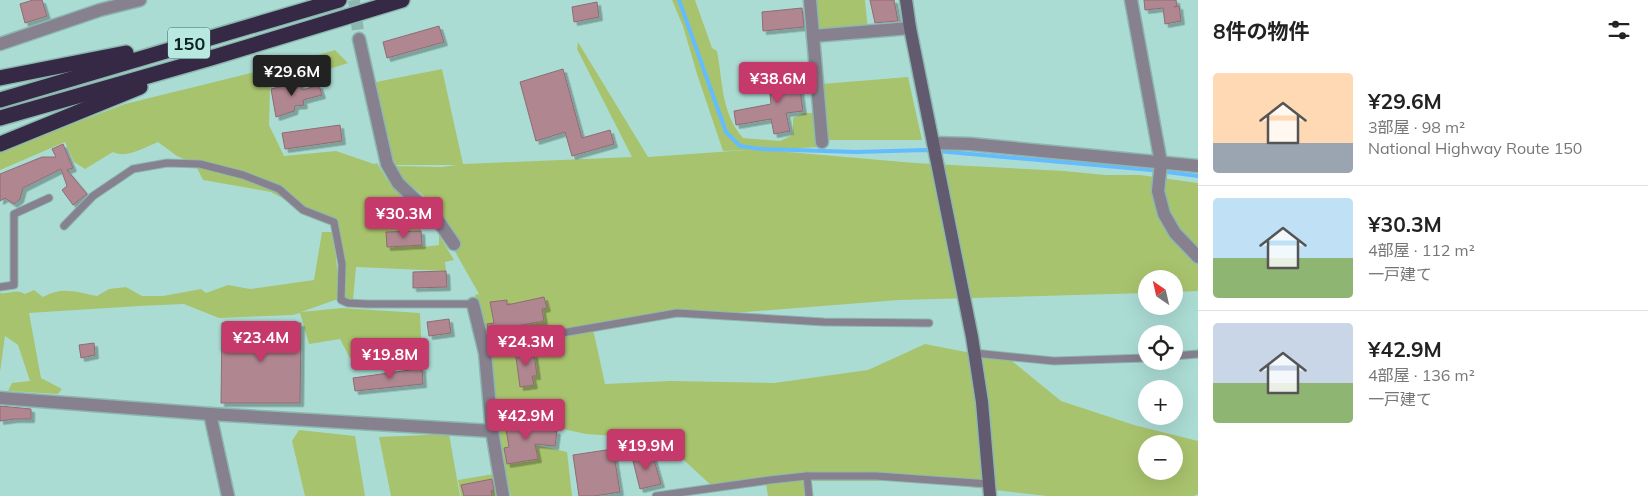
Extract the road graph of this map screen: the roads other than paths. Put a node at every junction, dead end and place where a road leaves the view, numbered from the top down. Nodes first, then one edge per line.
1 (140, 0) edge
2 (339, 0) edge
3 (402, 0) edge
4 (810, 0) edge
5 (906, 0) edge
6 (1131, 0) edge
7 (910, 28) junction
8 (813, 36) junction
9 (210, 37) junction
10 (359, 39) tunnel mouth
11 (0, 44) edge
12 (210, 58) junction
13 (0, 78) edge
14 (0, 100) edge
15 (0, 118) edge
16 (822, 142) dead end
17 (0, 144) edge
18 (933, 144) junction
19 (1160, 163) junction
20 (1198, 166) edge
21 (49, 198) dead end
22 (64, 226) dead end
23 (454, 244) dead end
24 (1198, 257) edge
25 (0, 287) edge
26 (473, 304) joint
27 (929, 323) dead end
28 (484, 348) junction
29 (974, 353) junction
30 (1198, 354) edge
31 (1183, 355) edge
32 (1138, 358) edge
33 (0, 398) edge
34 (210, 414) junction
35 (492, 431) junction
36 (807, 476) junction
37 (989, 490) edge
38 (228, 496) edge
39 (503, 496) edge
40 (656, 496) edge
41 (809, 496) edge

1 - 11 street
2 - 9 highway, 150
3 - 12 highway, 150
4 - 8 street
5 - 7 street
6 - 19 street
7 - 8 street
7 - 18 street
8 - 16 street
9 - 13 highway, 150
9 - 14 highway, 150
10 - 23 street
12 - 15 highway, 150
12 - 17 highway, 150
18 - 19 street
18 - 29 street
19 - 20 street
19 - 24 street
21 - 25 lane
22 - 26 lane
26 - 28 street
27 - 28 lane
28 - 35 street
29 - 32 lane
29 - 37 street
30 - 31 lane
33 - 34 street
34 - 35 street
34 - 38 street
35 - 39 street
36 - 37 lane
36 - 40 lane
36 - 41 lane

